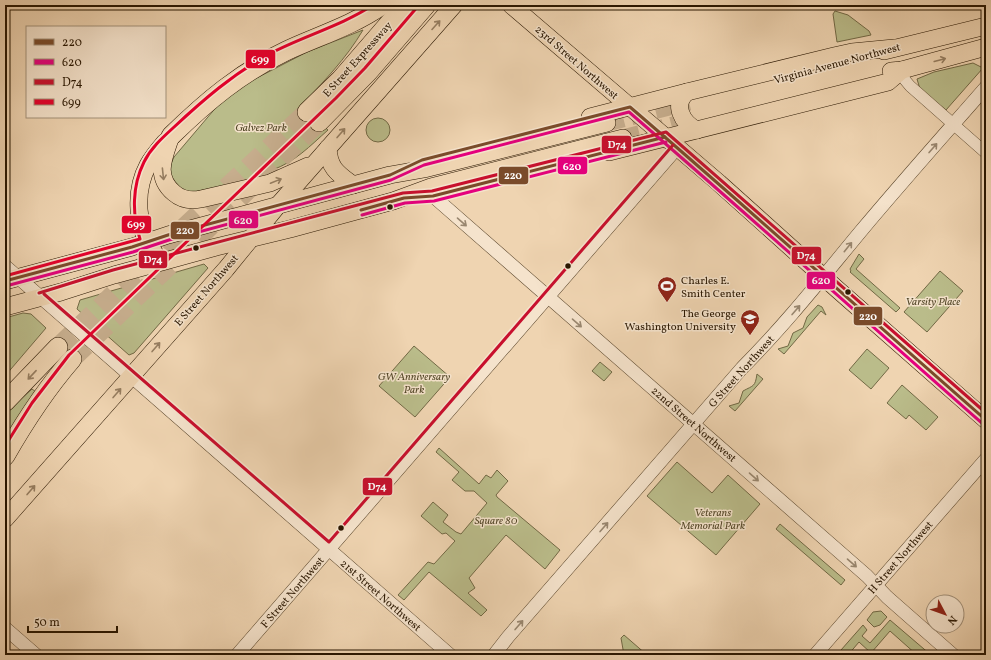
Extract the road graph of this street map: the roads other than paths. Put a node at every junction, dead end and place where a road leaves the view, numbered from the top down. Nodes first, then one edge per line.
1 (382, 5) edge
2 (406, 5) edge
3 (426, 5) edge
4 (454, 5) edge
5 (511, 5) edge
6 (986, 26) edge
7 (986, 47) edge
8 (902, 70) junction
9 (986, 87) edge
10 (688, 97) junction
11 (630, 107) junction
12 (607, 123) tunnel mouth
13 (954, 124) junction
14 (695, 125) junction
15 (171, 136) junction
16 (623, 138) tunnel mouth
17 (671, 143) junction
18 (328, 148) junction
19 (986, 153) edge
20 (315, 163) junction
21 (390, 175) junction
22 (353, 185) junction
23 (432, 196) junction
24 (404, 198) junction
25 (278, 204) junction
26 (250, 239) junction
27 (148, 242) junction
28 (162, 262) junction
29 (5, 266) edge
30 (823, 277) junction
31 (12, 279) edge
32 (548, 297) junction
33 (41, 298) junction
34 (5, 308) edge
35 (58, 347) tunnel mouth
36 (72, 359) tunnel mouth
37 (131, 377) junction
38 (5, 402) edge
39 (986, 420) edge
40 (693, 424) junction
41 (5, 456) edge
42 (986, 459) edge
43 (5, 519) edge
44 (329, 549) junction
45 (876, 585) junction
46 (5, 628) edge
47 (36, 655) edge
48 (237, 655) edge
49 (450, 655) edge
50 (494, 655) edge
51 (815, 655) edge
52 (953, 655) edge

1 - 15 highway
2 - 3 highway, E Street Expressway
18 -> 4 main road, E Street Northwest
5 - 11 main road, 23rd Street Northwest
6 - 10 main road, Virginia Avenue Northwest
8 -> 7 main road, Virginia Avenue Northwest
8 - 13 street
8 - 14 main road, Virginia Avenue Northwest
9 - 13 street, G Street Northwest
10 - 11 main road, Virginia Avenue Northwest
10 - 14 main road
11 - 17 main road, 23rd Street Northwest
11 - 21 main road, Virginia Avenue Northwest
12 - 21 main road
13 - 19 street
30 -> 13 street, G Street Northwest
14 - 17 main road, Virginia Avenue Northwest
15 -> 20 main road
15 - 27 main road
16 - 24 main road
17 - 23 main road, Virginia Avenue Northwest
17 - 30 main road, 23rd Street Northwest
17 - 32 street, F Street Northwest
18 - 20 main road, E Street Northwest
18 - 22 main road
20 - 25 main road, E Street Northwest
21 - 22 main road
22 - 25 main road
23 - 24 main road, Virginia Avenue Northwest
23 -> 32 street, 22nd Street Northwest
24 - 26 main road
25 - 26 main road, E Street Northwest
25 - 27 main road
26 - 28 main road
37 -> 26 main road, E Street Northwest
27 - 28 main road
27 - 31 main road
28 - 33 main road
29 - 31 street, 21st Street Northwest
30 - 39 main road, 23rd Street Northwest
40 -> 30 street, G Street Northwest
31 - 33 street, 21st Street Northwest
32 -> 40 street, 22nd Street Northwest
32 - 44 street, F Street Northwest
33 - 34 main road
33 - 37 street, 21st Street Northwest
35 -> 38 highway
36 - 41 highway
43 -> 37 main road, E Street Northwest
37 - 44 street, 21st Street Northwest
40 -> 45 street, 22nd Street Northwest
50 -> 40 street, G Street Northwest
42 - 45 street, H Street Northwest
44 - 48 street, F Street Northwest
44 - 49 street, 21st Street Northwest
45 - 51 street, H Street Northwest
45 - 52 street, 22nd Street Northwest
46 - 47 street

